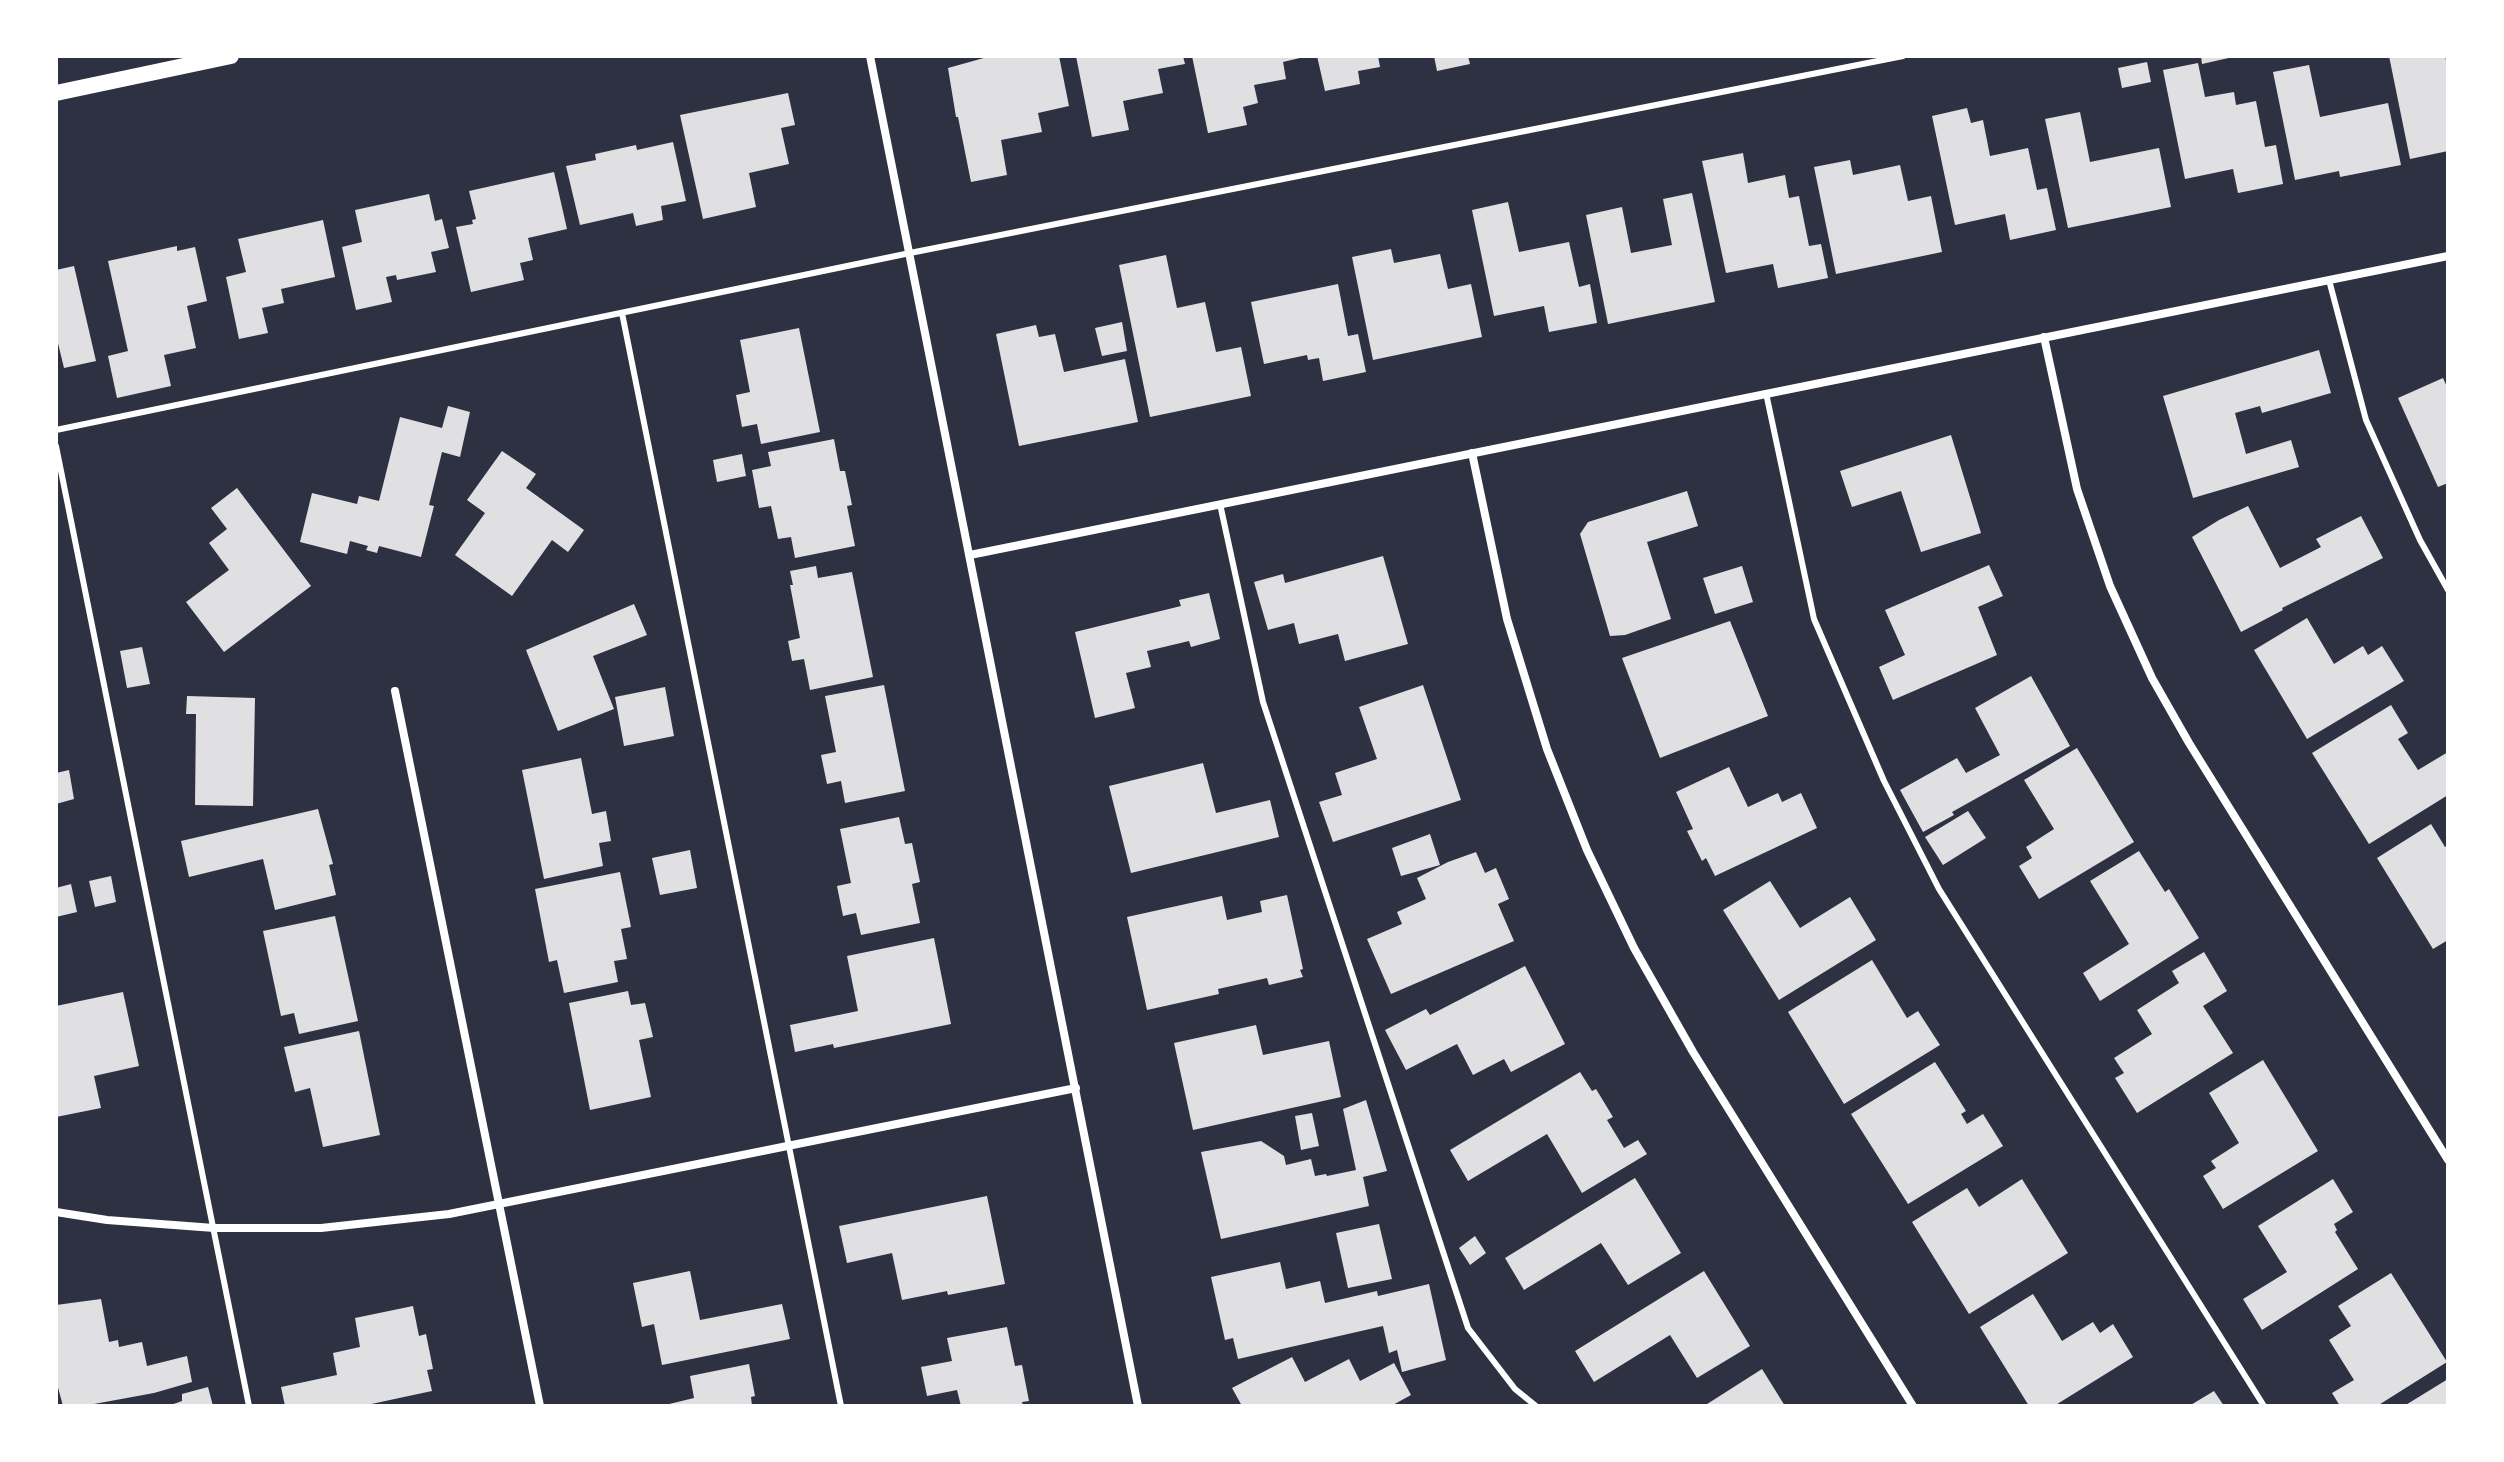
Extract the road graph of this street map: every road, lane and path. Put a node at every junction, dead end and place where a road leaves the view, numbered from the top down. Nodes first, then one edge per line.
1 (231, 56) edge
2 (870, 56) edge
3 (1903, 56) edge
4 (56, 93) edge
5 (910, 253) junction
6 (2448, 256) edge
7 (2329, 280) junction
8 (622, 313) junction
9 (2044, 337) junction
10 (1766, 393) junction
11 (56, 430) edge
12 (56, 446) edge
13 (1472, 453) junction
14 (1220, 504) junction
15 (970, 555) junction
16 (2448, 590) edge
17 (395, 691) dead end
18 (1076, 1088) junction
19 (788, 1146) junction
20 (2448, 1160) edge
21 (499, 1205) junction
22 (56, 1212) edge
23 (214, 1228) junction
24 (249, 1406) edge
25 (540, 1406) edge
26 (841, 1406) edge
27 (1138, 1406) edge
28 (1536, 1406) edge
29 (1913, 1406) edge
30 (2264, 1406) edge

1 - 4 main road
2 - 5 street
3 - 5 lane
5 - 8 lane
5 - 15 street
6 - 7 street
7 - 9 street
7 - 16 lane
8 - 11 lane
8 - 19 lane
9 - 10 street
9 - 20 street
10 - 13 street
10 - 30 lane
12 - 23 lane
13 - 14 street
13 - 29 street
14 - 15 street
14 - 28 lane
15 - 18 street
17 - 21 street
18 - 19 street
18 - 27 street
19 - 21 street
19 - 26 lane
21 - 23 street
21 - 25 street
22 - 23 street
23 - 24 lane

